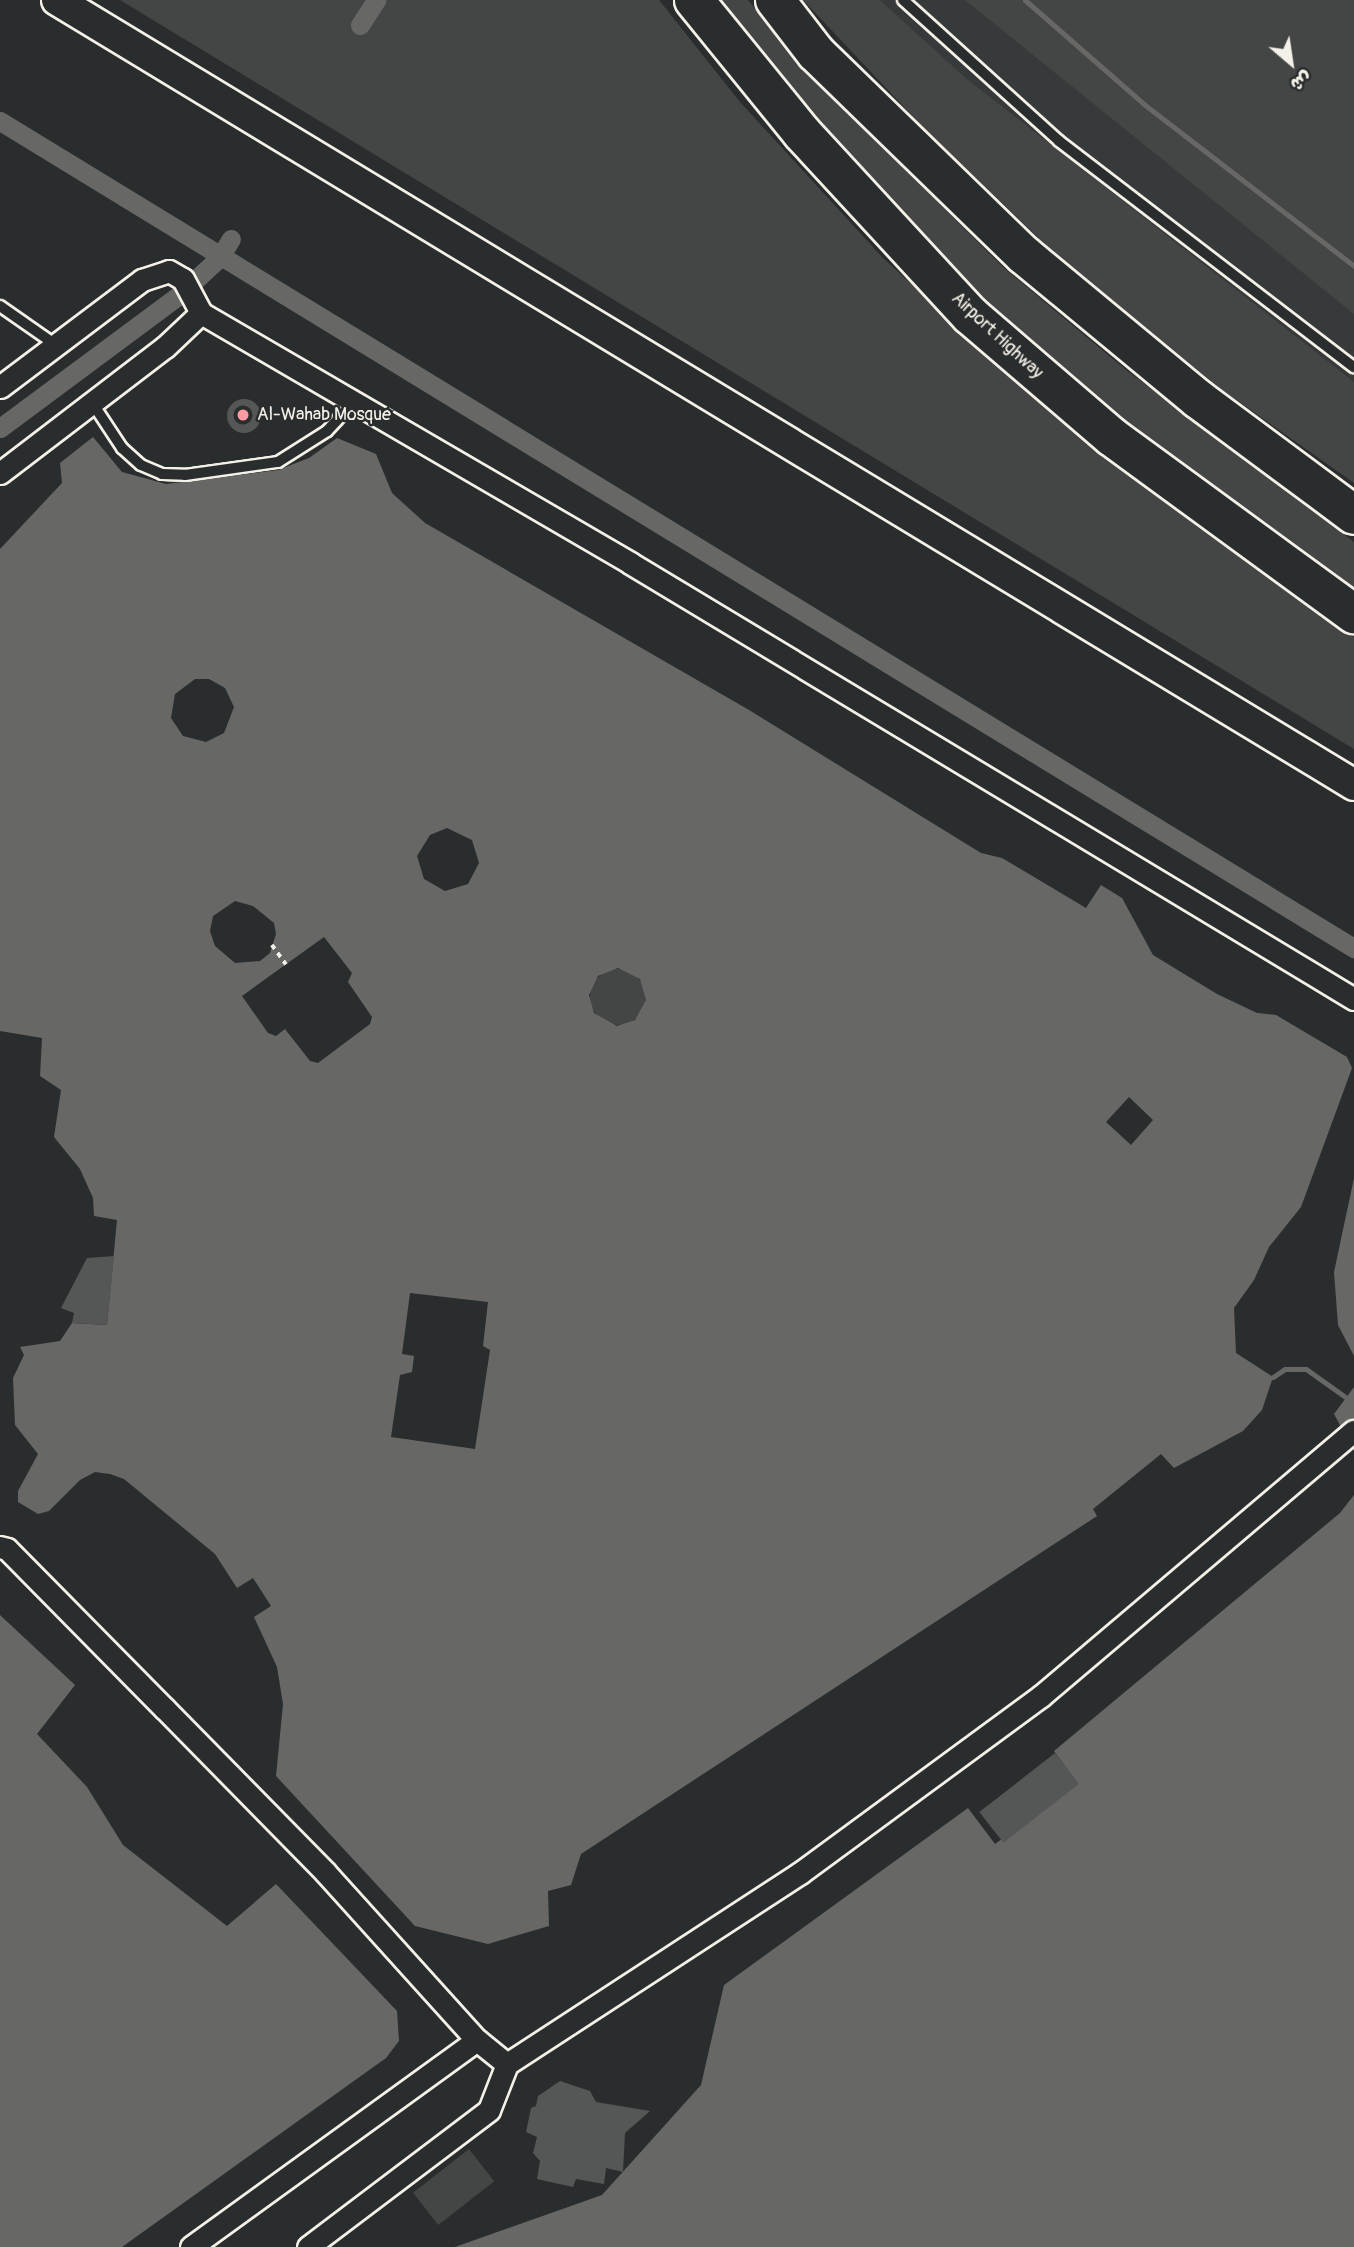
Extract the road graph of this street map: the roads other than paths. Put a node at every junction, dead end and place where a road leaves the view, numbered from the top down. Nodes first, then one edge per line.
1 (57, 0) edge
2 (694, 0) edge
3 (775, 0) edge
4 (902, 0) edge
5 (193, 295) junction
6 (0, 306) edge
7 (56, 345) junction
8 (1354, 367) edge
9 (0, 387) edge
10 (354, 402) junction
11 (93, 404) junction
12 (0, 473) edge
13 (1354, 515) edge
14 (1354, 614) edge
15 (1354, 785) edge
16 (1354, 999) edge
17 (1354, 1432) edge
18 (3, 1545) edge
19 (477, 2040) junction
20 (507, 2064) junction
21 (191, 2247) edge
22 (308, 2247) edge

1 - 15 street
2 - 14 highway, Airport Highway
3 - 13 highway
4 - 8 lane
5 - 7 street
5 - 10 street
5 - 11 street
6 - 7 lane
7 - 9 street
10 - 11 lane
10 - 16 street
11 - 12 street
17 - 20 street
18 - 19 street
19 - 20 street
19 - 21 street
20 - 22 street

